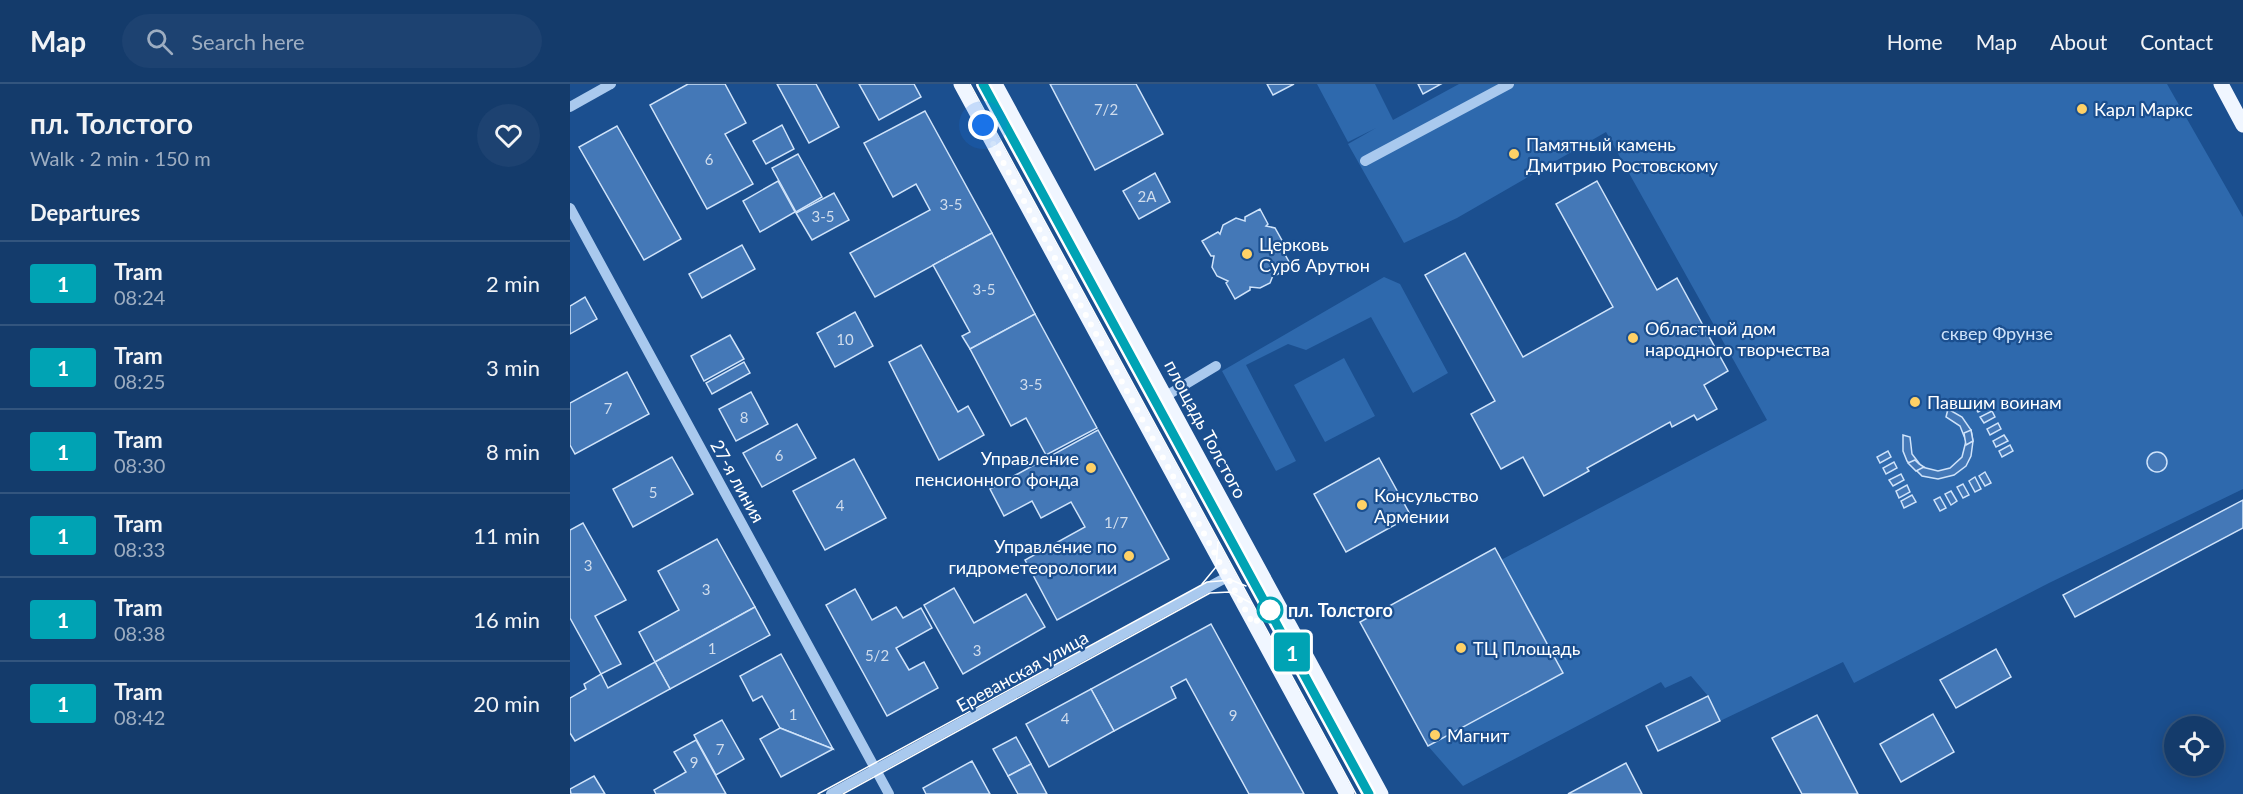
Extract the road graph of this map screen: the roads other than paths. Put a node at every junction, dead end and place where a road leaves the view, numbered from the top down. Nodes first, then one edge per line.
1 (611, 84) edge
2 (961, 84) edge
3 (994, 84) edge
4 (1509, 84) edge
5 (2221, 84) edge
6 (570, 107) edge
7 (2243, 125) edge
8 (1365, 161) dead end
9 (570, 208) edge
10 (1216, 366) dead end
11 (1166, 396) junction
12 (1227, 577) junction
13 (876, 770) junction
14 (831, 794) edge
15 (890, 794) edge
16 (1347, 794) edge
17 (1381, 794) edge

1 - 6 street
2 - 12 main road
3 - 11 main road, площадь Толстого
4 - 8 street
5 - 7 main road
9 - 13 street, 27-я линия
10 - 11 street
11 - 17 main road, площадь Толстого
12 - 13 street, Ереванская улица
12 - 16 main road
13 - 14 street, Ереванская улица
13 - 15 street, 27-я линия

